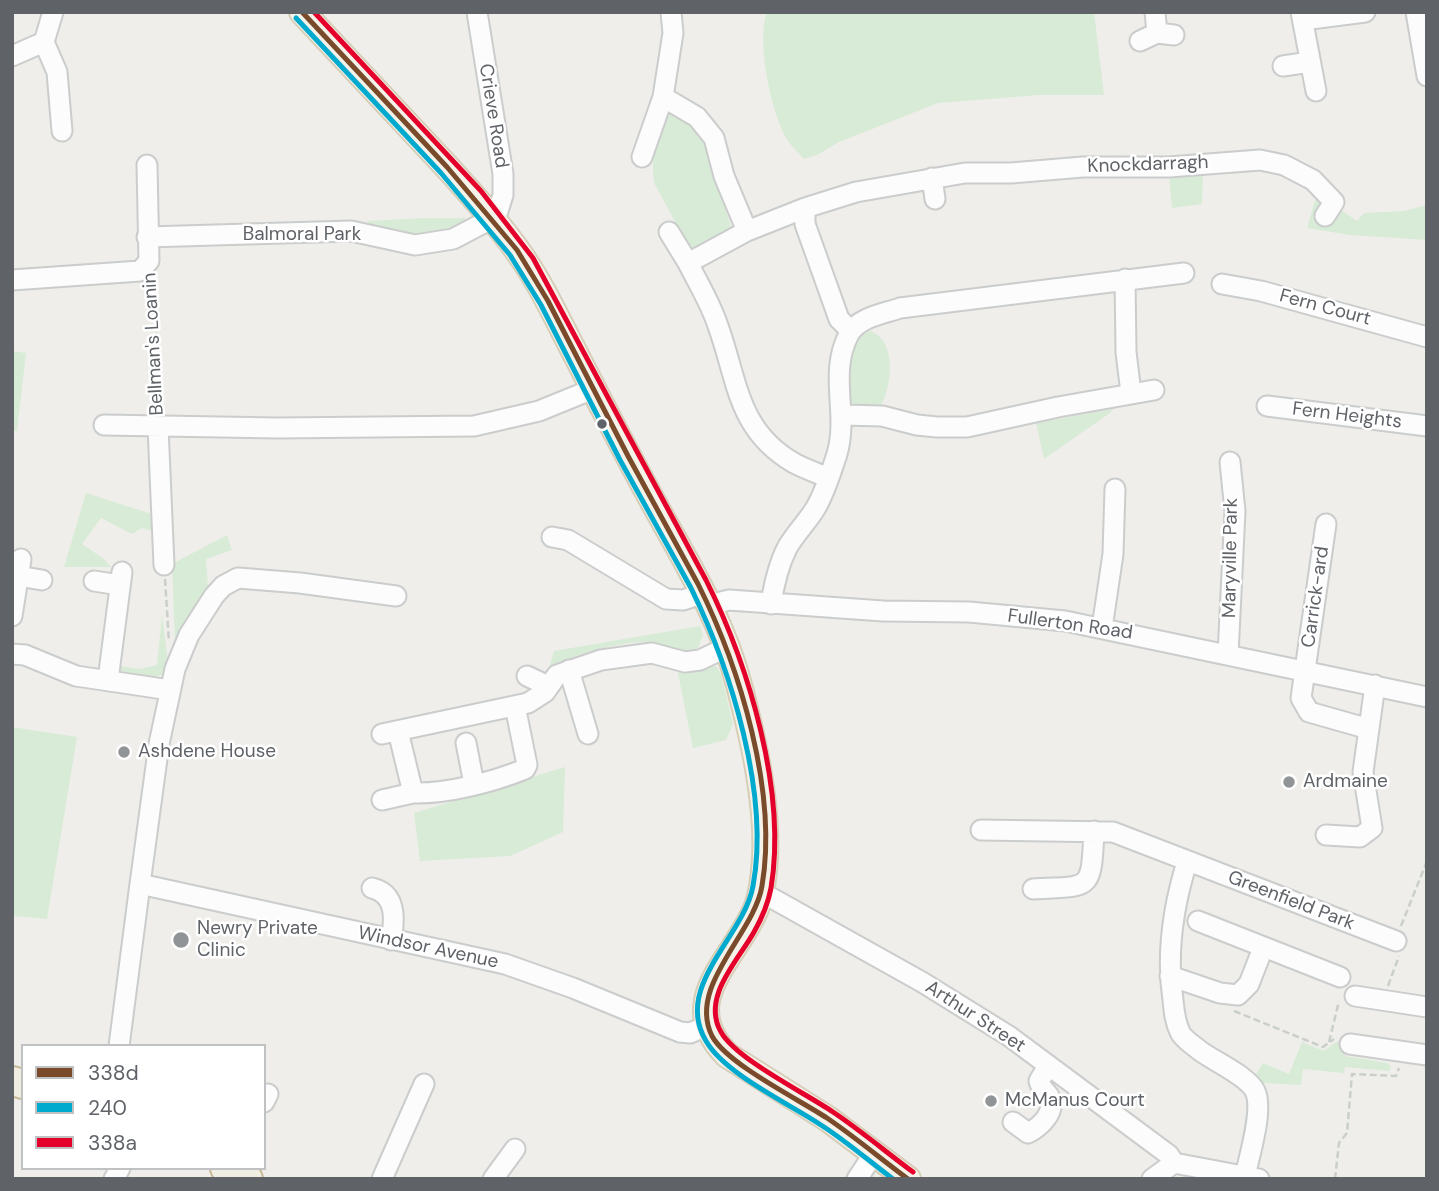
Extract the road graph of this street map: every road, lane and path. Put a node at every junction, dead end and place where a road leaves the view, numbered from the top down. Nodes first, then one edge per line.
1 (52, 12) edge
2 (302, 12) edge
3 (477, 12) edge
4 (671, 12) edge
5 (1155, 12) edge
6 (1365, 12) edge
7 (1416, 12) edge
8 (1302, 16) edge
9 (1157, 36) dead end
10 (44, 42) junction
11 (12, 56) edge
12 (1310, 62) junction
13 (1283, 66) dead end
14 (1427, 76) edge
15 (1316, 91) dead end
16 (663, 97) junction
17 (62, 131) dead end
18 (642, 158) dead end
19 (147, 165) dead end
20 (932, 178) junction
21 (935, 199) dead end
22 (805, 208) junction
23 (1325, 216) dead end
24 (492, 218) junction
25 (747, 231) junction
26 (669, 232) dead end
27 (147, 237) junction
28 (149, 261) junction
29 (688, 263) junction
30 (1184, 273) dead end
31 (1125, 279) junction
32 (12, 280) edge
33 (1222, 284) dead end
34 (851, 331) junction
35 (1427, 337) edge
36 (593, 389) junction
37 (1154, 390) dead end
38 (1131, 393) junction
39 (1267, 406) dead end
40 (843, 415) junction
41 (104, 425) dead end
42 (1427, 426) edge
43 (159, 427) junction
44 (1230, 462) dead end
45 (829, 478) junction
46 (1115, 489) dead end
47 (1326, 524) dead end
48 (552, 537) dead end
49 (164, 565) joint
50 (42, 580) dead end
51 (94, 581) dead end
52 (396, 596) dead end
53 (705, 600) junction
54 (771, 604) junction
55 (12, 615) edge
56 (1102, 628) junction
57 (727, 647) junction
58 (12, 654) edge
59 (1228, 655) junction
60 (175, 669) junction
61 (569, 670) junction
62 (1306, 671) junction
63 (527, 676) dead end
64 (108, 680) junction
65 (1376, 685) junction
66 (548, 686) junction
67 (170, 690) junction
68 (1427, 697) edge
69 (515, 706) junction
70 (1369, 729) junction
71 (588, 734) dead end
72 (466, 743) dead end
73 (474, 784) junction
74 (413, 793) junction
75 (382, 800) dead end
76 (981, 830) dead end
77 (1094, 831) junction
78 (1326, 835) dead end
79 (1427, 861) edge
80 (1187, 862) junction
81 (140, 884) junction
82 (372, 888) dead end
83 (1033, 889) dead end
84 (761, 892) junction
85 (1198, 921) dead end
86 (391, 940) junction
87 (1396, 941) junction
88 (1263, 948) junction
89 (1170, 976) junction
90 (1340, 976) dead end
91 (1355, 996) joint
92 (1382, 1000) junction
93 (1427, 1007) edge
94 (1228, 1009) dead end
95 (707, 1026) junction
96 (1329, 1042) junction
97 (1346, 1042) joint
98 (119, 1044) edge
99 (1403, 1052) junction
100 (1427, 1055) edge
101 (1048, 1066) junction
102 (424, 1084) dead end
103 (1013, 1122) dead end
104 (515, 1149) dead end
105 (875, 1152) junction
106 (1174, 1163) junction
107 (230, 1170) edge
108 (1215, 1175) edge
109 (1252, 1178) edge
110 (248, 1179) edge
111 (382, 1179) edge
112 (493, 1179) edge
113 (858, 1179) edge
114 (908, 1179) edge
115 (1152, 1179) edge
116 (1335, 1179) edge

1 - 10 street
2 - 24 main road
3 - 24 street, Crieve Road
4 - 16 street
5 - 9 street
6 - 8 street
7 - 14 street
8 - 12 street
10 - 11 street
10 - 17 street
12 - 13 street
12 - 15 street
16 - 18 street
16 - 25 street
19 - 27 street
20 - 21 street
20 - 22 street, Knockdarragh
20 - 23 street, Knockdarragh
22 - 25 street, Knockdarragh
22 - 34 street
24 - 27 street, Balmoral Park
24 - 36 main road
25 - 29 street, Knockdarragh
26 - 29 street
27 - 28 street
28 - 32 street
28 - 43 path, Bellman's Loanin
29 - 45 street
30 - 31 street
31 - 34 street
31 - 38 street
33 - 35 street, Fern Court
34 - 40 street
36 - 43 street
36 - 53 main road
37 - 38 street
38 - 40 street
39 - 42 street, Fern Heights
40 - 45 street
41 - 43 street
43 - 49 street
44 - 59 street, Maryville Park
45 - 54 street
46 - 56 street
47 - 62 street, Carrick-ard
48 - 53 street, Fullerton Road
49 - 60 path
50 - 55 street
51 - 64 street
52 - 60 street
53 - 54 street, Fullerton Road
53 - 57 main road
54 - 56 street, Fullerton Road
56 - 59 street, Fullerton Road
57 - 61 street
57 - 84 main road
58 - 64 street
59 - 62 street, Fullerton Road
60 - 67 street
61 - 66 street
61 - 71 street
62 - 65 street, Fullerton Road
62 - 70 street, Carrick-ard
63 - 66 street
64 - 67 street
65 - 68 street, Fullerton Road
65 - 70 street
66 - 69 street
67 - 81 street
69 - 73 street
69 - 74 street
70 - 78 street
72 - 73 street
73 - 74 street
74 - 75 street
76 - 77 street, Greenfield Park
77 - 80 street, Greenfield Park
77 - 83 street
79 - 87 path
80 - 87 street, Greenfield Park
80 - 89 street
81 - 86 street, Windsor Avenue
81 - 98 street
82 - 86 street
84 - 95 main road
84 - 101 street, Arthur Street
85 - 88 street
86 - 95 street, Windsor Avenue
87 - 92 path
88 - 89 street
88 - 90 street
89 - 109 street
91 - 92 street
91 - 96 path
92 - 93 street
94 - 96 path
95 - 105 main road
96 - 97 path
97 - 99 street
99 - 100 street
99 - 116 path
101 - 103 street
101 - 106 street, Arthur Street
102 - 111 street
104 - 112 street
105 - 113 street
105 - 114 main road
106 - 108 street
106 - 115 street
107 - 110 highway
108 - 109 street

